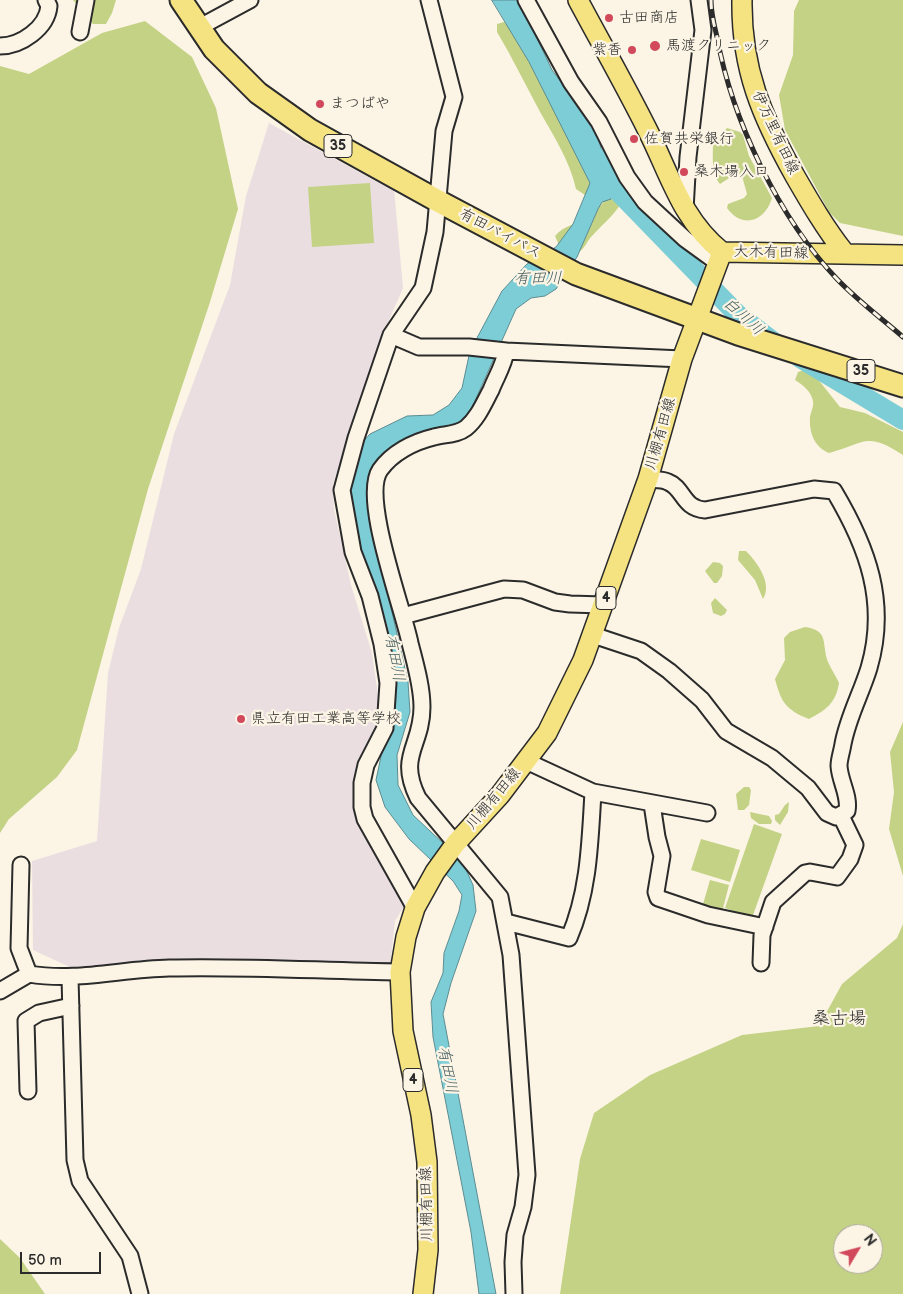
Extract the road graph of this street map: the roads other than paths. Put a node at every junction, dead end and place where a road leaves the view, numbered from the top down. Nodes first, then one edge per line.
1 (46, 0) edge
2 (86, 0) edge
3 (181, 0) edge
4 (250, 0) edge
5 (429, 0) edge
6 (526, 0) edge
7 (578, 0) edge
8 (699, 0) edge
9 (742, 0) edge
10 (198, 28) junction
11 (80, 32) dead end
12 (0, 46) edge
13 (438, 201) junction
14 (685, 212) junction
15 (844, 252) junction
16 (903, 255) edge
17 (720, 257) junction
18 (698, 319) junction
19 (391, 335) junction
20 (506, 351) junction
21 (682, 359) junction
22 (903, 386) edge
23 (648, 479) junction
24 (603, 605) junction
25 (404, 616) junction
26 (593, 635) junction
27 (526, 761) junction
28 (593, 792) junction
29 (652, 804) junction
30 (707, 813) dead end
31 (841, 816) junction
32 (455, 844) junction
33 (21, 865) dead end
34 (415, 908) junction
35 (506, 922) junction
36 (765, 927) junction
37 (760, 963) dead end
38 (400, 972) junction
39 (29, 974) junction
40 (70, 978) junction
41 (0, 991) edge
42 (71, 1006) junction
43 (28, 1091) dead end
44 (140, 1294) edge
45 (423, 1294) edge
46 (514, 1294) edge

1 - 12 street
2 - 11 street
3 - 10 highway, 有田バイパス / 35
4 - 10 street
5 - 13 street
6 - 17 street
7 - 14 main road, 大木有田線
8 - 14 street
9 - 15 main road, 伊万里有田線
10 - 13 highway, 有田バイパス / 35
13 - 18 highway, 有田バイパス / 35
13 - 19 street
14 - 17 main road, 大木有田線
15 - 16 main road, 大木有田線
15 - 17 main road, 大木有田線
17 - 18 main road
18 - 21 main road, 川棚有田線 / 4
18 - 22 highway, 有田バイパス / 35
19 - 20 street
19 - 34 street
20 - 21 street
20 - 25 street
21 - 23 main road, 川棚有田線 / 4
23 - 24 main road, 川棚有田線 / 4
23 - 31 street
24 - 25 street
24 - 26 main road, 川棚有田線 / 4
25 - 32 street
26 - 27 main road, 川棚有田線 / 4
26 - 31 street
27 - 28 street
27 - 32 main road, 川棚有田線 / 4
28 - 29 street
28 - 35 street
29 - 30 street
29 - 36 street
31 - 36 street
32 - 34 main road, 川棚有田線 / 4
32 - 35 street
33 - 39 street
34 - 38 main road, 川棚有田線 / 4
35 - 46 street
36 - 37 street
38 - 40 street
38 - 45 main road, 川棚有田線 / 4
39 - 40 street
39 - 41 street
40 - 42 street
42 - 43 street
42 - 44 street

